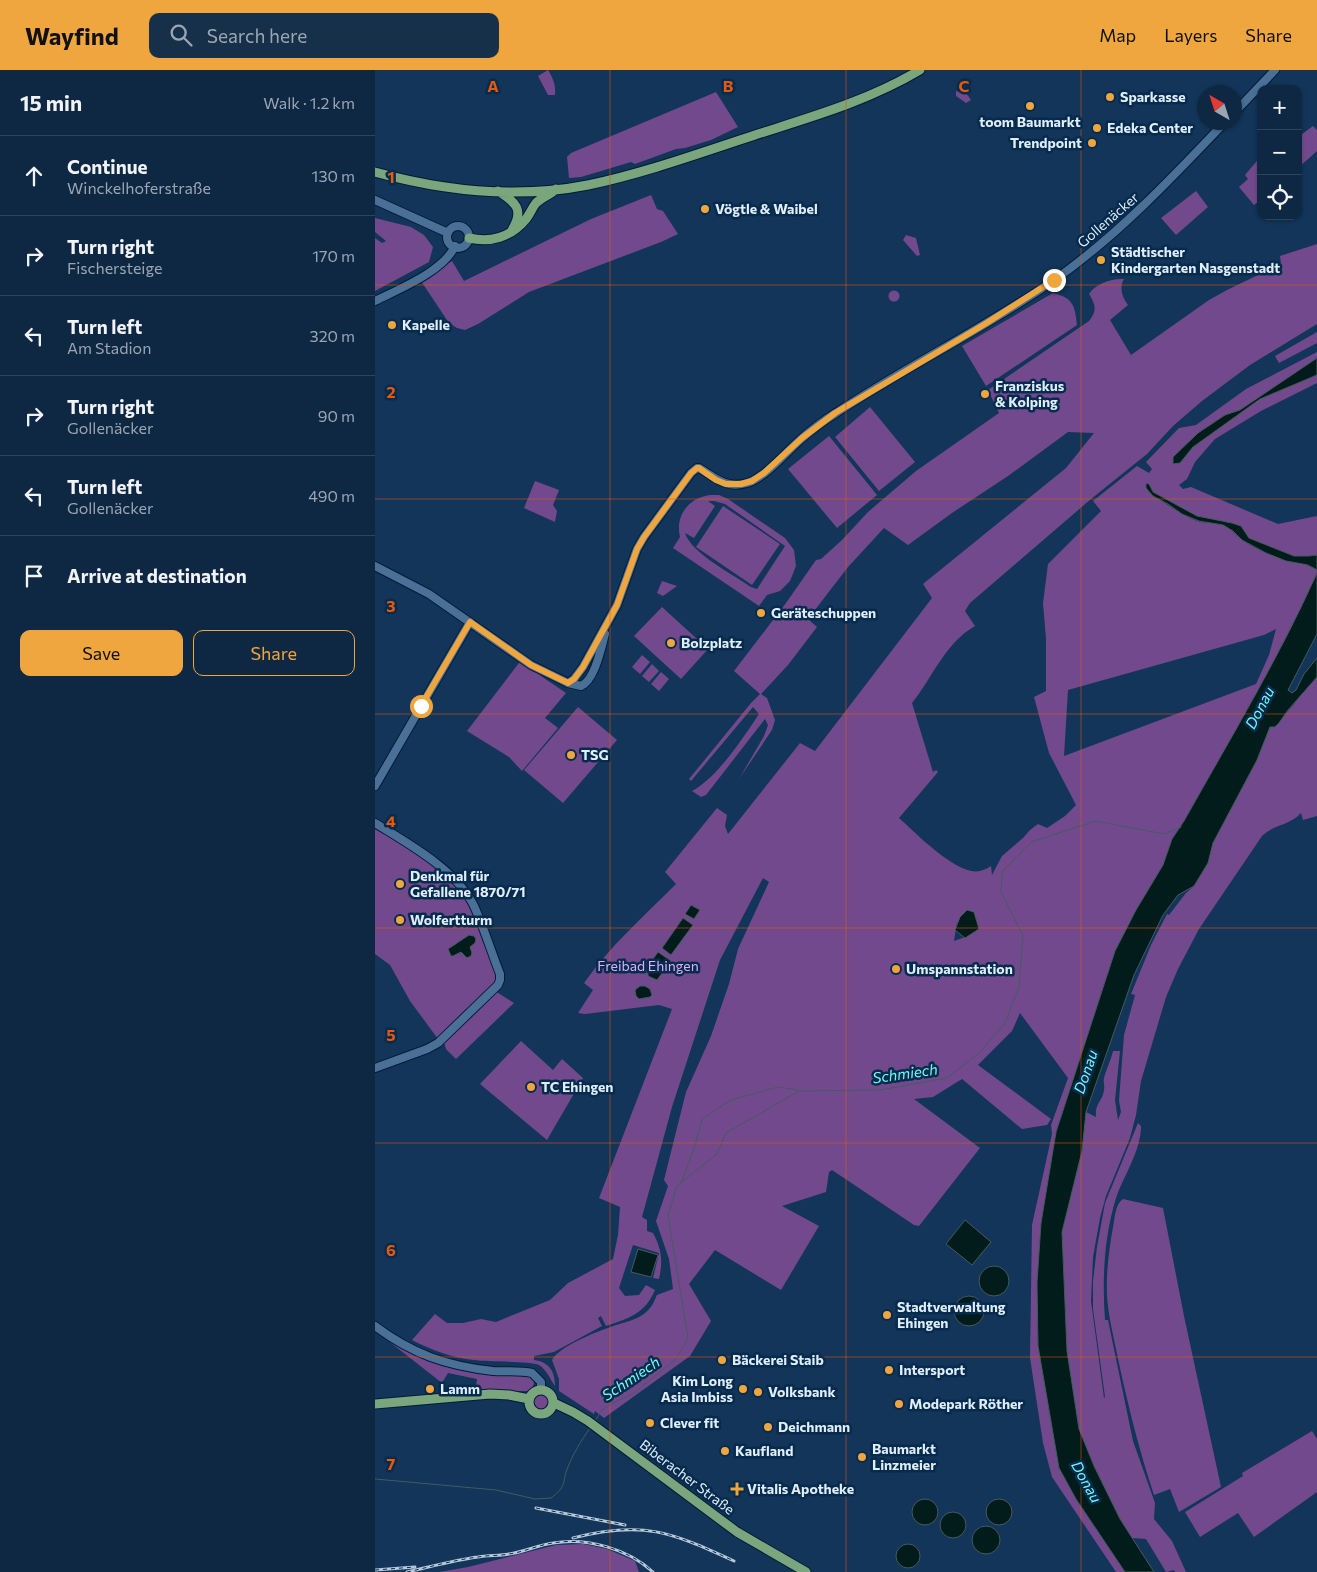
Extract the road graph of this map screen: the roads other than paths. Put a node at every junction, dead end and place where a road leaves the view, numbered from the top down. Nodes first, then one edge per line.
1 (920, 70) edge
2 (1275, 70) edge
3 (1242, 105) edge
4 (1217, 130) edge
5 (375, 172) edge
6 (556, 189) junction
7 (498, 191) junction
8 (375, 200) edge
9 (511, 232) junction
10 (448, 233) junction
11 (469, 238) junction
12 (455, 246) junction
13 (375, 301) edge
14 (375, 566) edge
15 (470, 622) junction
16 (375, 786) edge
17 (375, 823) edge
18 (375, 1068) edge
19 (375, 1326) edge
20 (541, 1389) junction
21 (529, 1400) junction
22 (553, 1403) junction
23 (375, 1404) edge
24 (806, 1572) edge

1 - 6 main road
2 - 3 street
4 - 15 street, Gollenäcker
5 - 7 main road
6 - 7 main road
6 - 9 main road
7 - 9 main road
8 - 10 street
9 - 11 main road
10 - 11 street
10 - 12 street
11 - 12 street
12 - 13 street
14 - 15 street
15 - 16 street
17 - 18 street
19 - 20 street
20 - 21 main road
20 - 22 main road
21 - 22 main road
21 - 23 main road
22 - 24 main road, Biberacher Straße

